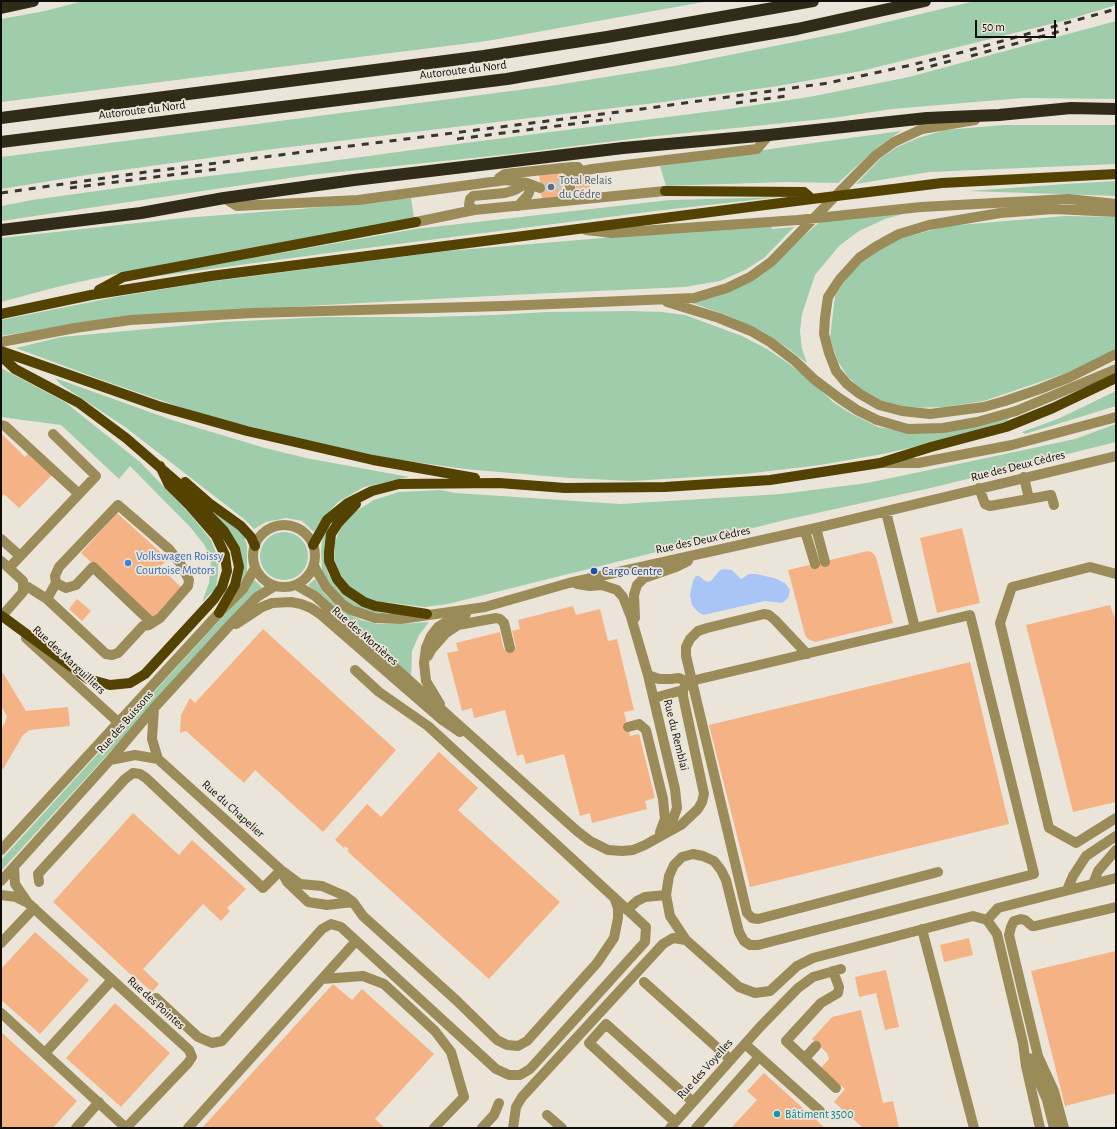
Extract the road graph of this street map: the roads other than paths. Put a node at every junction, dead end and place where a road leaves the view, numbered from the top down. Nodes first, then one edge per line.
1 (33, 1) edge
2 (813, 1) edge
3 (925, 1) edge
4 (1, 8) edge
5 (1116, 109) edge
6 (999, 115) junction
7 (1, 118) edge
8 (769, 135) junction
9 (1, 142) edge
10 (592, 169) junction
11 (1116, 174) edge
12 (494, 182) junction
13 (527, 183) junction
14 (540, 188) tunnel mouth
15 (665, 191) joint
16 (224, 198) junction
17 (812, 199) junction
18 (572, 200) junction
19 (1116, 204) edge
20 (518, 206) junction
21 (474, 210) junction
22 (1116, 212) edge
23 (416, 222) joint
24 (572, 229) junction
25 (1, 230) edge
26 (91, 295) junction
27 (661, 300) junction
28 (1, 314) edge
29 (1, 342) edge
30 (1, 351) edge
31 (1116, 354) edge
32 (1, 356) edge
33 (1116, 369) edge
34 (1116, 378) edge
35 (1116, 417) edge
36 (1, 425) edge
37 (53, 434) dead end
38 (1116, 456) edge
39 (880, 463) junction
40 (160, 466) junction
41 (1024, 477) junction
42 (499, 483) junction
43 (979, 488) junction
44 (372, 491) junction
45 (79, 494) junction
46 (1029, 499) junction
47 (1054, 505) dead end
48 (886, 512) junction
49 (816, 528) junction
50 (805, 531) junction
51 (1, 539) edge
52 (313, 545) junction
53 (255, 546) junction
54 (700, 554) junction
55 (20, 556) junction
56 (1, 560) edge
57 (314, 566) junction
58 (9, 568) junction
59 (255, 568) junction
60 (1116, 574) edge
61 (56, 583) junction
62 (569, 583) junction
63 (296, 585) junction
64 (275, 586) junction
65 (23, 587) junction
66 (47, 598) junction
67 (485, 607) junction
68 (219, 613) junction
69 (427, 614) junction
70 (2, 616) edge
71 (152, 623) junction
72 (915, 628) junction
73 (226, 630) junction
74 (637, 636) junction
75 (510, 648) dead end
76 (807, 654) junction
77 (424, 663) junction
78 (355, 670) dead end
79 (648, 675) junction
80 (688, 684) junction
81 (654, 698) junction
82 (154, 708) junction
83 (445, 712) junction
84 (119, 723) junction
85 (628, 727) dead end
86 (476, 740) junction
87 (158, 759) junction
88 (110, 760) junction
89 (1116, 818) edge
90 (1116, 836) edge
91 (658, 837) junction
92 (1, 850) edge
93 (1116, 850) edge
94 (14, 867) junction
95 (281, 870) junction
96 (938, 872) dead end
97 (1116, 878) edge
98 (1, 881) edge
99 (39, 882) dead end
100 (1093, 884) junction
101 (1067, 890) junction
102 (1, 895) edge
103 (666, 895) junction
104 (614, 897) junction
105 (353, 902) junction
106 (31, 906) junction
107 (1116, 907) edge
108 (627, 910) junction
109 (987, 920) junction
110 (922, 929) junction
111 (686, 940) junction
112 (356, 941) junction
113 (1, 943) edge
114 (322, 979) junction
115 (112, 980) junction
116 (644, 982) dead end
117 (156, 998) dead end
118 (1, 1013) edge
119 (1023, 1043) junction
120 (745, 1044) junction
121 (816, 1046) dead end
122 (45, 1053) junction
123 (759, 1057) junction
124 (804, 1058) junction
125 (731, 1060) junction
126 (836, 1088) dead end
127 (98, 1102) junction
128 (693, 1102) junction
129 (499, 1103) dead end
130 (820, 1111) dead end
131 (548, 1115) dead end
132 (516, 1125) edge
133 (672, 1125) edge
134 (76, 1128) edge
135 (126, 1128) edge
136 (188, 1128) edge
137 (434, 1128) edge
138 (482, 1128) edge
139 (562, 1128) edge
140 (696, 1128) edge
141 (974, 1128) edge
142 (1040, 1128) edge
143 (1054, 1128) edge
144 (1064, 1128) edge

1 - 4 highway
2 - 7 highway, Autoroute du Nord
3 - 9 highway, Autoroute du Nord
5 - 6 highway
6 - 8 highway
6 - 27 street
8 - 10 street
8 - 16 highway
10 - 12 street
10 - 18 street
11 - 17 main road
12 - 13 street
12 - 16 street
13 - 14 street
13 - 20 street
13 - 21 street
15 - 17 main road
15 - 18 street
16 - 25 highway
17 - 24 main road
18 - 20 street
19 - 24 street
20 - 21 street
21 - 23 street
22 - 31 street
23 - 26 main road
24 - 26 main road
26 - 28 main road
27 - 29 street
27 - 33 street
30 - 42 main road
32 - 40 main road
34 - 39 main road
35 - 39 street
36 - 45 street
37 - 45 street
38 - 41 street, Rue des Deux Cèdres
39 - 42 main road
40 - 53 main road
40 - 68 main road
40 - 70 main road
41 - 43 street, Rue des Deux Cèdres
41 - 46 street
42 - 44 main road
43 - 46 street
43 - 48 street, Rue des Deux Cèdres
44 - 52 main road
44 - 69 main road
45 - 55 street
46 - 47 street
48 - 49 street, Rue des Deux Cèdres
48 - 72 street
49 - 50 street, Rue des Deux Cèdres
49 - 50 street
50 - 54 street, Rue des Deux Cèdres
51 - 55 street
52 - 53 street
52 - 57 street
53 - 59 street
54 - 62 street, Rue des Deux Cèdres
54 - 74 street, Rue du Remblai
55 - 58 street
56 - 58 street
57 - 63 street
57 - 69 street, Rue des Deux Cèdres
58 - 65 street
59 - 64 street
59 - 68 street, Rue des Buissons
60 - 89 street
61 - 66 street
61 - 71 street
61 - 71 street
62 - 67 street, Rue des Deux Cèdres
62 - 74 street, Rue du Remblai
63 - 64 street
63 - 83 street, Rue des Mortières
64 - 73 street, Rue des Buissons
65 - 66 street
65 - 70 street
66 - 71 street
67 - 69 street, Rue des Deux Cèdres
67 - 77 street
68 - 84 street, Rue des Buissons
70 - 84 street, Rue des Marguilliers
72 - 76 street
72 - 103 street
73 - 82 street, Rue des Buissons
73 - 86 street, Rue des Mortières
74 - 79 street, Rue du Remblai
75 - 77 street
76 - 80 street
76 - 80 street
77 - 83 street
78 - 104 street
79 - 80 street
79 - 81 street, Rue du Remblai
80 - 81 street
80 - 91 street, Rue des Mortières
80 - 96 street
81 - 91 street, Rue du Remblai
82 - 87 street
82 - 88 street, Rue des Buissons
83 - 86 street, Rue des Mortières
84 - 92 street, Rue des Buissons
85 - 91 street
86 - 91 street, Rue des Mortières
87 - 88 street
87 - 95 street, Rue du Chapelier
88 - 94 street, Rue des Buissons
90 - 101 street
93 - 100 street
94 - 98 street, Rue des Buissons
94 - 106 street
95 - 99 street
95 - 105 street, Rue du Chapelier
95 - 105 street
97 - 100 street
100 - 101 street
101 - 109 street
102 - 106 street
103 - 108 street
103 - 111 street
104 - 105 street
104 - 108 street
106 - 113 street
106 - 115 street, Rue des Pointes
107 - 144 street
108 - 112 street
109 - 110 street
109 - 119 street
110 - 111 street
110 - 141 street
111 - 132 street
112 - 114 street
112 - 117 street
114 - 136 street
114 - 137 street
115 - 122 street
115 - 135 street, Rue des Pointes
116 - 125 street
118 - 122 street
119 - 142 street
119 - 143 street
120 - 123 street
120 - 124 street, Rue des Voyelles
120 - 125 street, Rue des Voyelles
121 - 124 street
122 - 127 street
123 - 130 street
123 - 140 street
124 - 126 street
125 - 128 street, Rue des Voyelles
127 - 134 street
127 - 135 street
128 - 133 street, Rue des Voyelles
128 - 133 street
129 - 138 street
131 - 139 street

